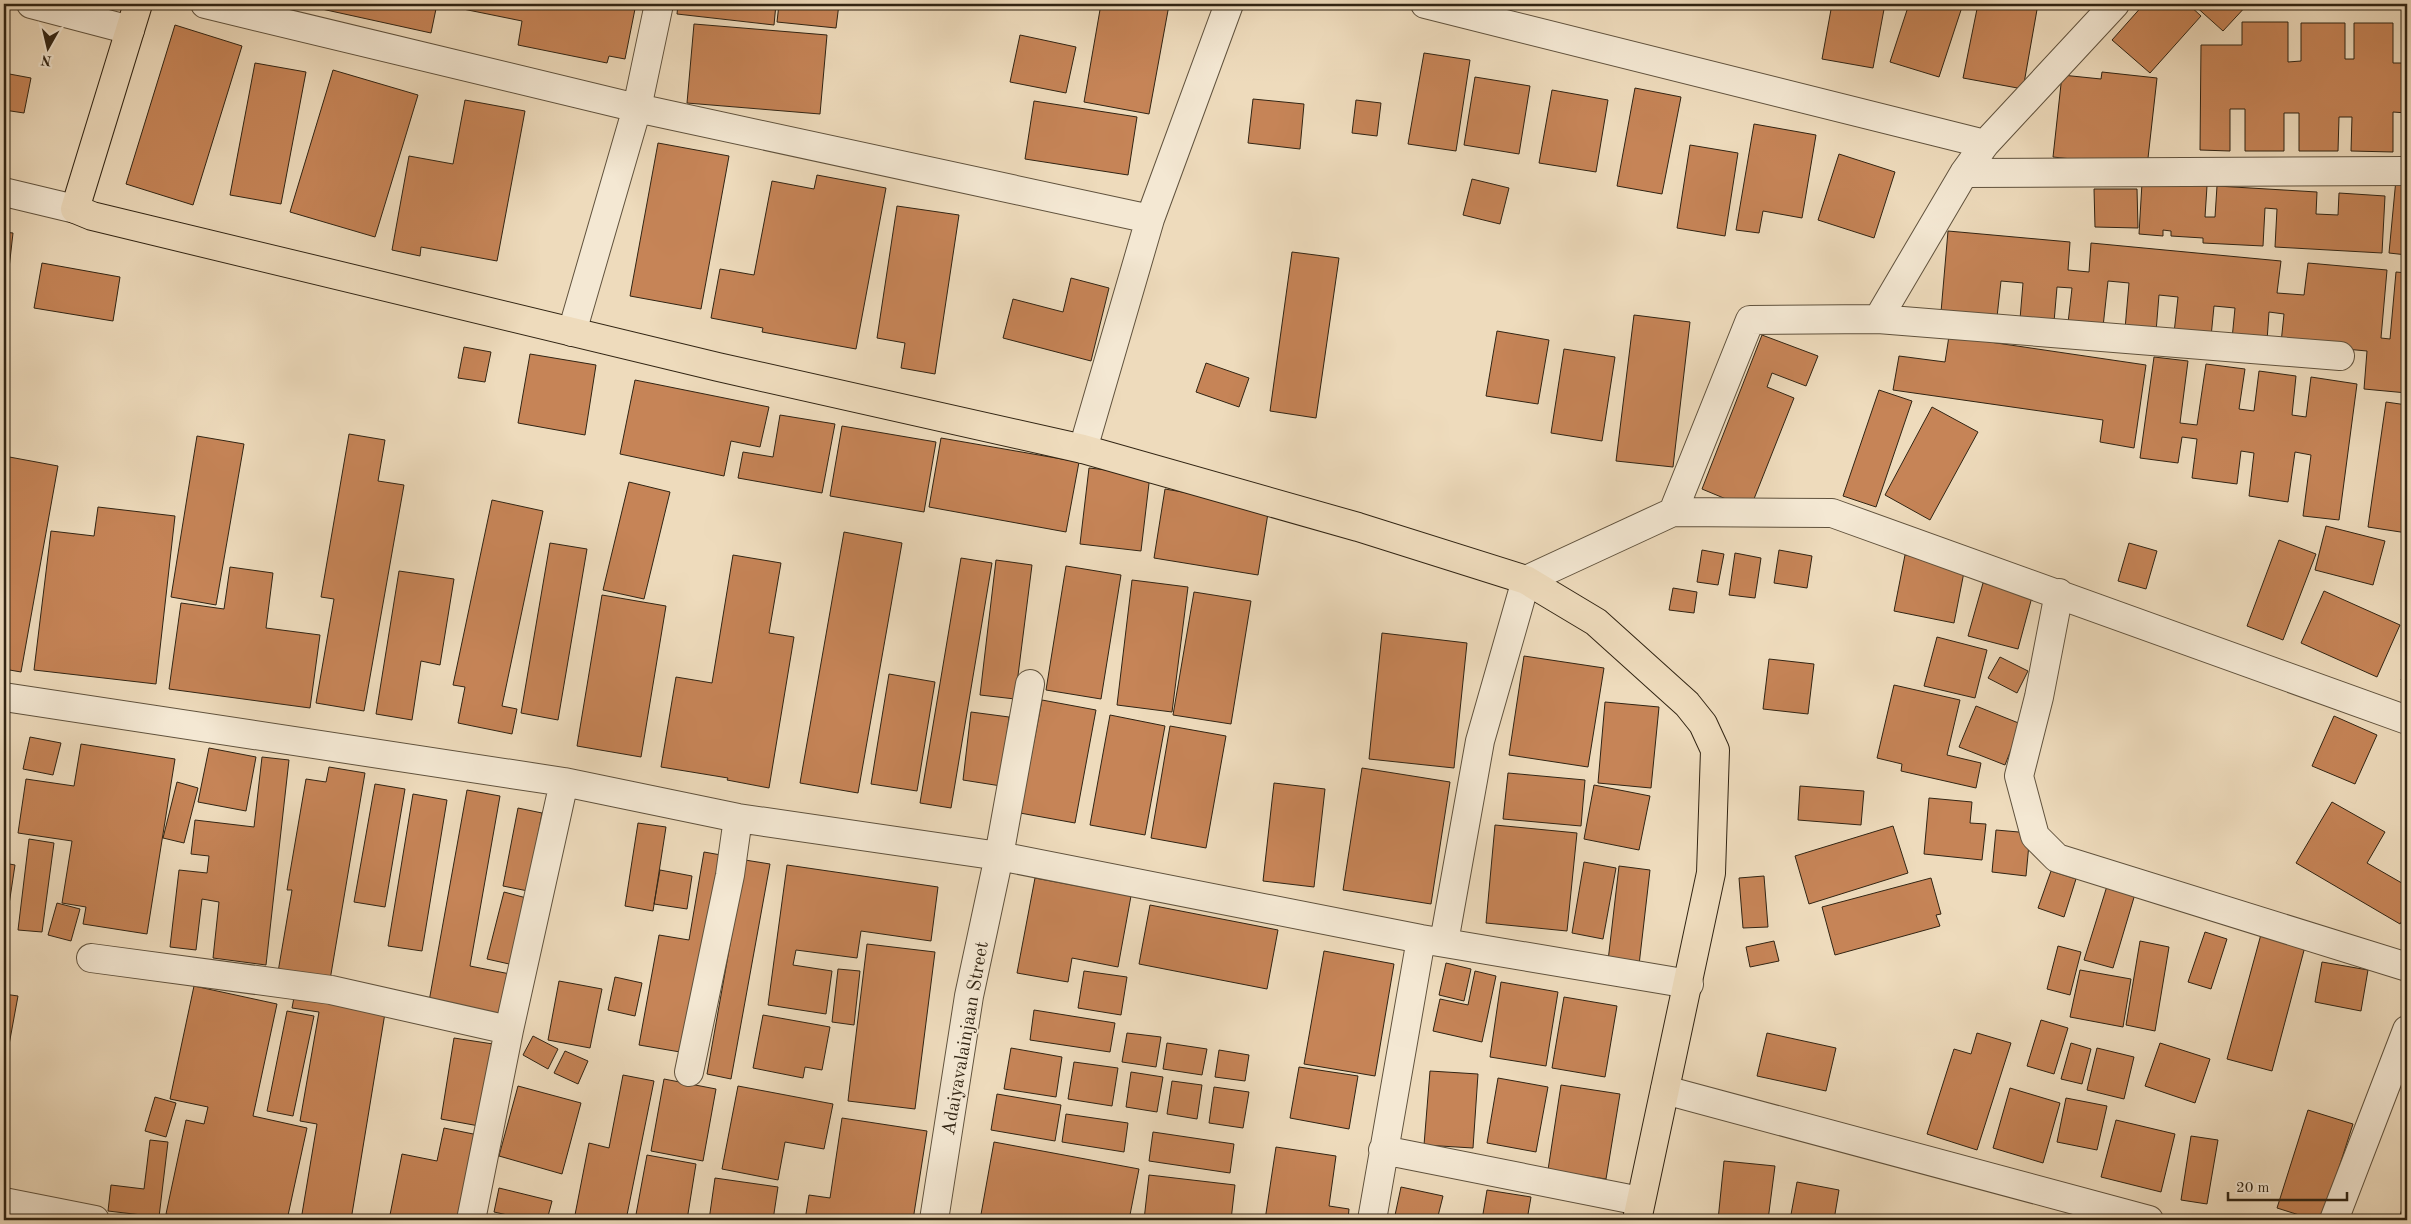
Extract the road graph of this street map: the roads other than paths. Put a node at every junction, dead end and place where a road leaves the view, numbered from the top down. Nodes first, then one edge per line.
1 (31, 4) edge
2 (138, 4) edge
3 (205, 4) edge
4 (659, 4) edge
5 (1229, 4) edge
6 (1425, 4) edge
7 (2115, 4) edge
8 (130, 30) junction
9 (637, 108) junction
10 (1986, 144) junction
11 (2407, 171) edge
12 (1964, 173) junction
13 (4, 192) edge
14 (75, 209) junction
15 (1150, 219) junction
16 (1878, 318) junction
17 (572, 332) junction
18 (2340, 356) dead end
19 (1083, 449) junction
20 (1673, 512) junction
21 (1526, 580) junction
22 (2059, 593) junction
23 (1030, 684) dead end
24 (4, 697) edge
25 (2407, 720) edge
26 (564, 782) junction
27 (738, 818) junction
28 (999, 856) junction
29 (1433, 940) junction
30 (91, 958) dead end
31 (2407, 967) edge
32 (1689, 984) junction
33 (509, 1030) junction
34 (2407, 1030) edge
35 (690, 1072) dead end
36 (1664, 1090) junction
37 (1383, 1150) junction
38 (4, 1202) edge
39 (1638, 1210) edge
40 (95, 1220) edge
41 (471, 1220) edge
42 (934, 1220) edge
43 (1372, 1220) edge
44 (2149, 1220) edge
45 (2334, 1220) edge

1 - 8 street
2 - 8 main road
3 - 9 street
4 - 9 street
5 - 15 street
6 - 10 street
7 - 10 street
8 - 14 main road
9 - 15 street
9 - 17 street
10 - 12 street
11 - 12 street
12 - 16 street
13 - 14 street
14 - 17 main road
15 - 19 street
16 - 18 street
16 - 20 street
17 - 19 main road
19 - 21 main road
20 - 21 street
20 - 22 street
21 - 29 street
21 - 32 main road
22 - 25 street
22 - 31 street
23 - 28 street, Adaiyavalainjaan Street
24 - 26 street
26 - 27 street
26 - 33 street
27 - 28 street
27 - 35 street
28 - 29 street
28 - 42 street, Adaiyavalainjaan Street
29 - 32 street
29 - 37 street
30 - 33 street
32 - 36 main road
33 - 41 street
34 - 45 street
36 - 39 main road
36 - 44 street
37 - 39 street
37 - 43 street
38 - 40 street

